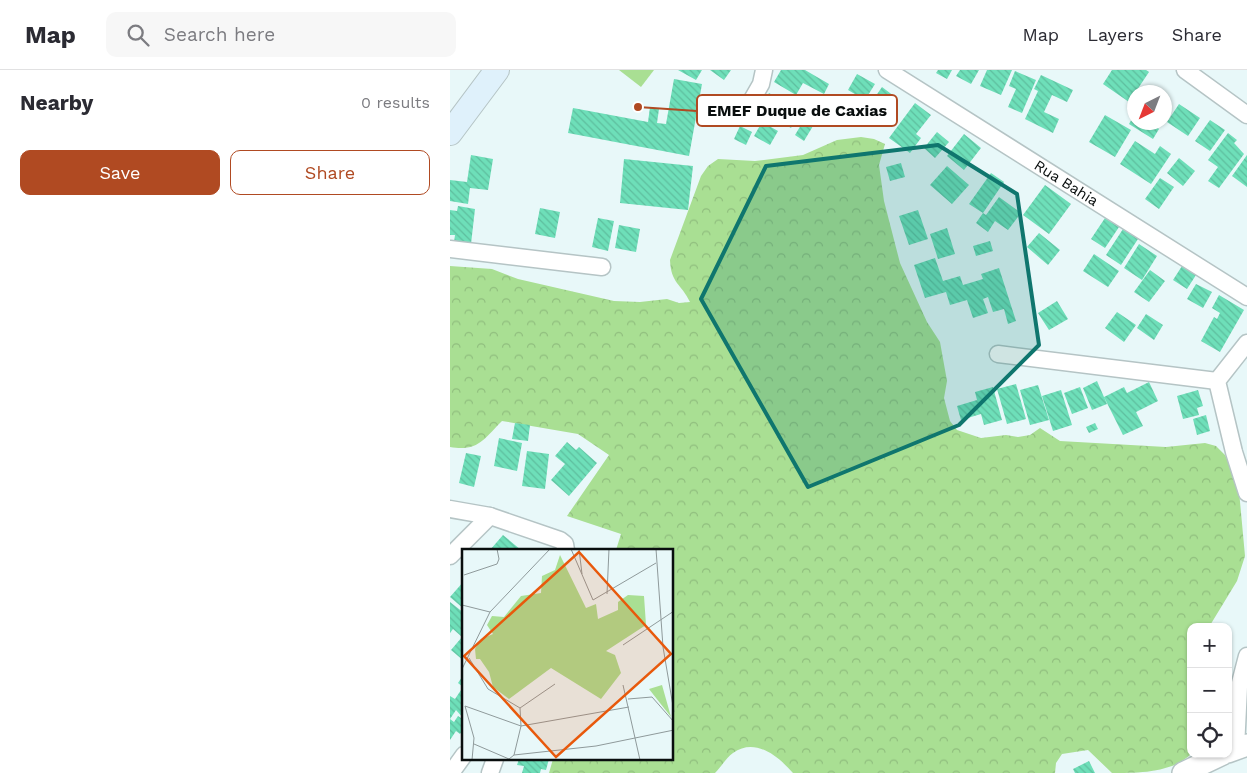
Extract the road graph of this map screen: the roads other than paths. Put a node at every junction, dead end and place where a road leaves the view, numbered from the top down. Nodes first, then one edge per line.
1 (497, 70) edge
2 (764, 70) edge
3 (887, 70) edge
4 (1185, 70) edge
5 (1247, 115) edge
6 (742, 117) dead end
7 (450, 133) edge
8 (450, 249) edge
9 (602, 267) dead end
10 (1247, 296) edge
11 (1247, 343) edge
12 (998, 354) dead end
13 (1217, 381) junction
14 (1247, 494) edge
15 (450, 509) edge
16 (490, 516) junction
17 (566, 549) edge
18 (450, 556) edge
19 (1247, 656) edge
20 (1234, 750) edge
21 (462, 758) edge
22 (495, 760) edge
23 (451, 773) edge
24 (490, 773) edge
25 (1183, 773) edge

1 - 7 main road
2 - 6 street
3 - 10 street, Rua Bahia
4 - 5 street
8 - 9 street
11 - 13 street
12 - 13 street
13 - 14 street
15 - 16 street
16 - 17 street
16 - 18 street
19 - 20 street
20 - 25 street
21 - 23 street
22 - 24 street

